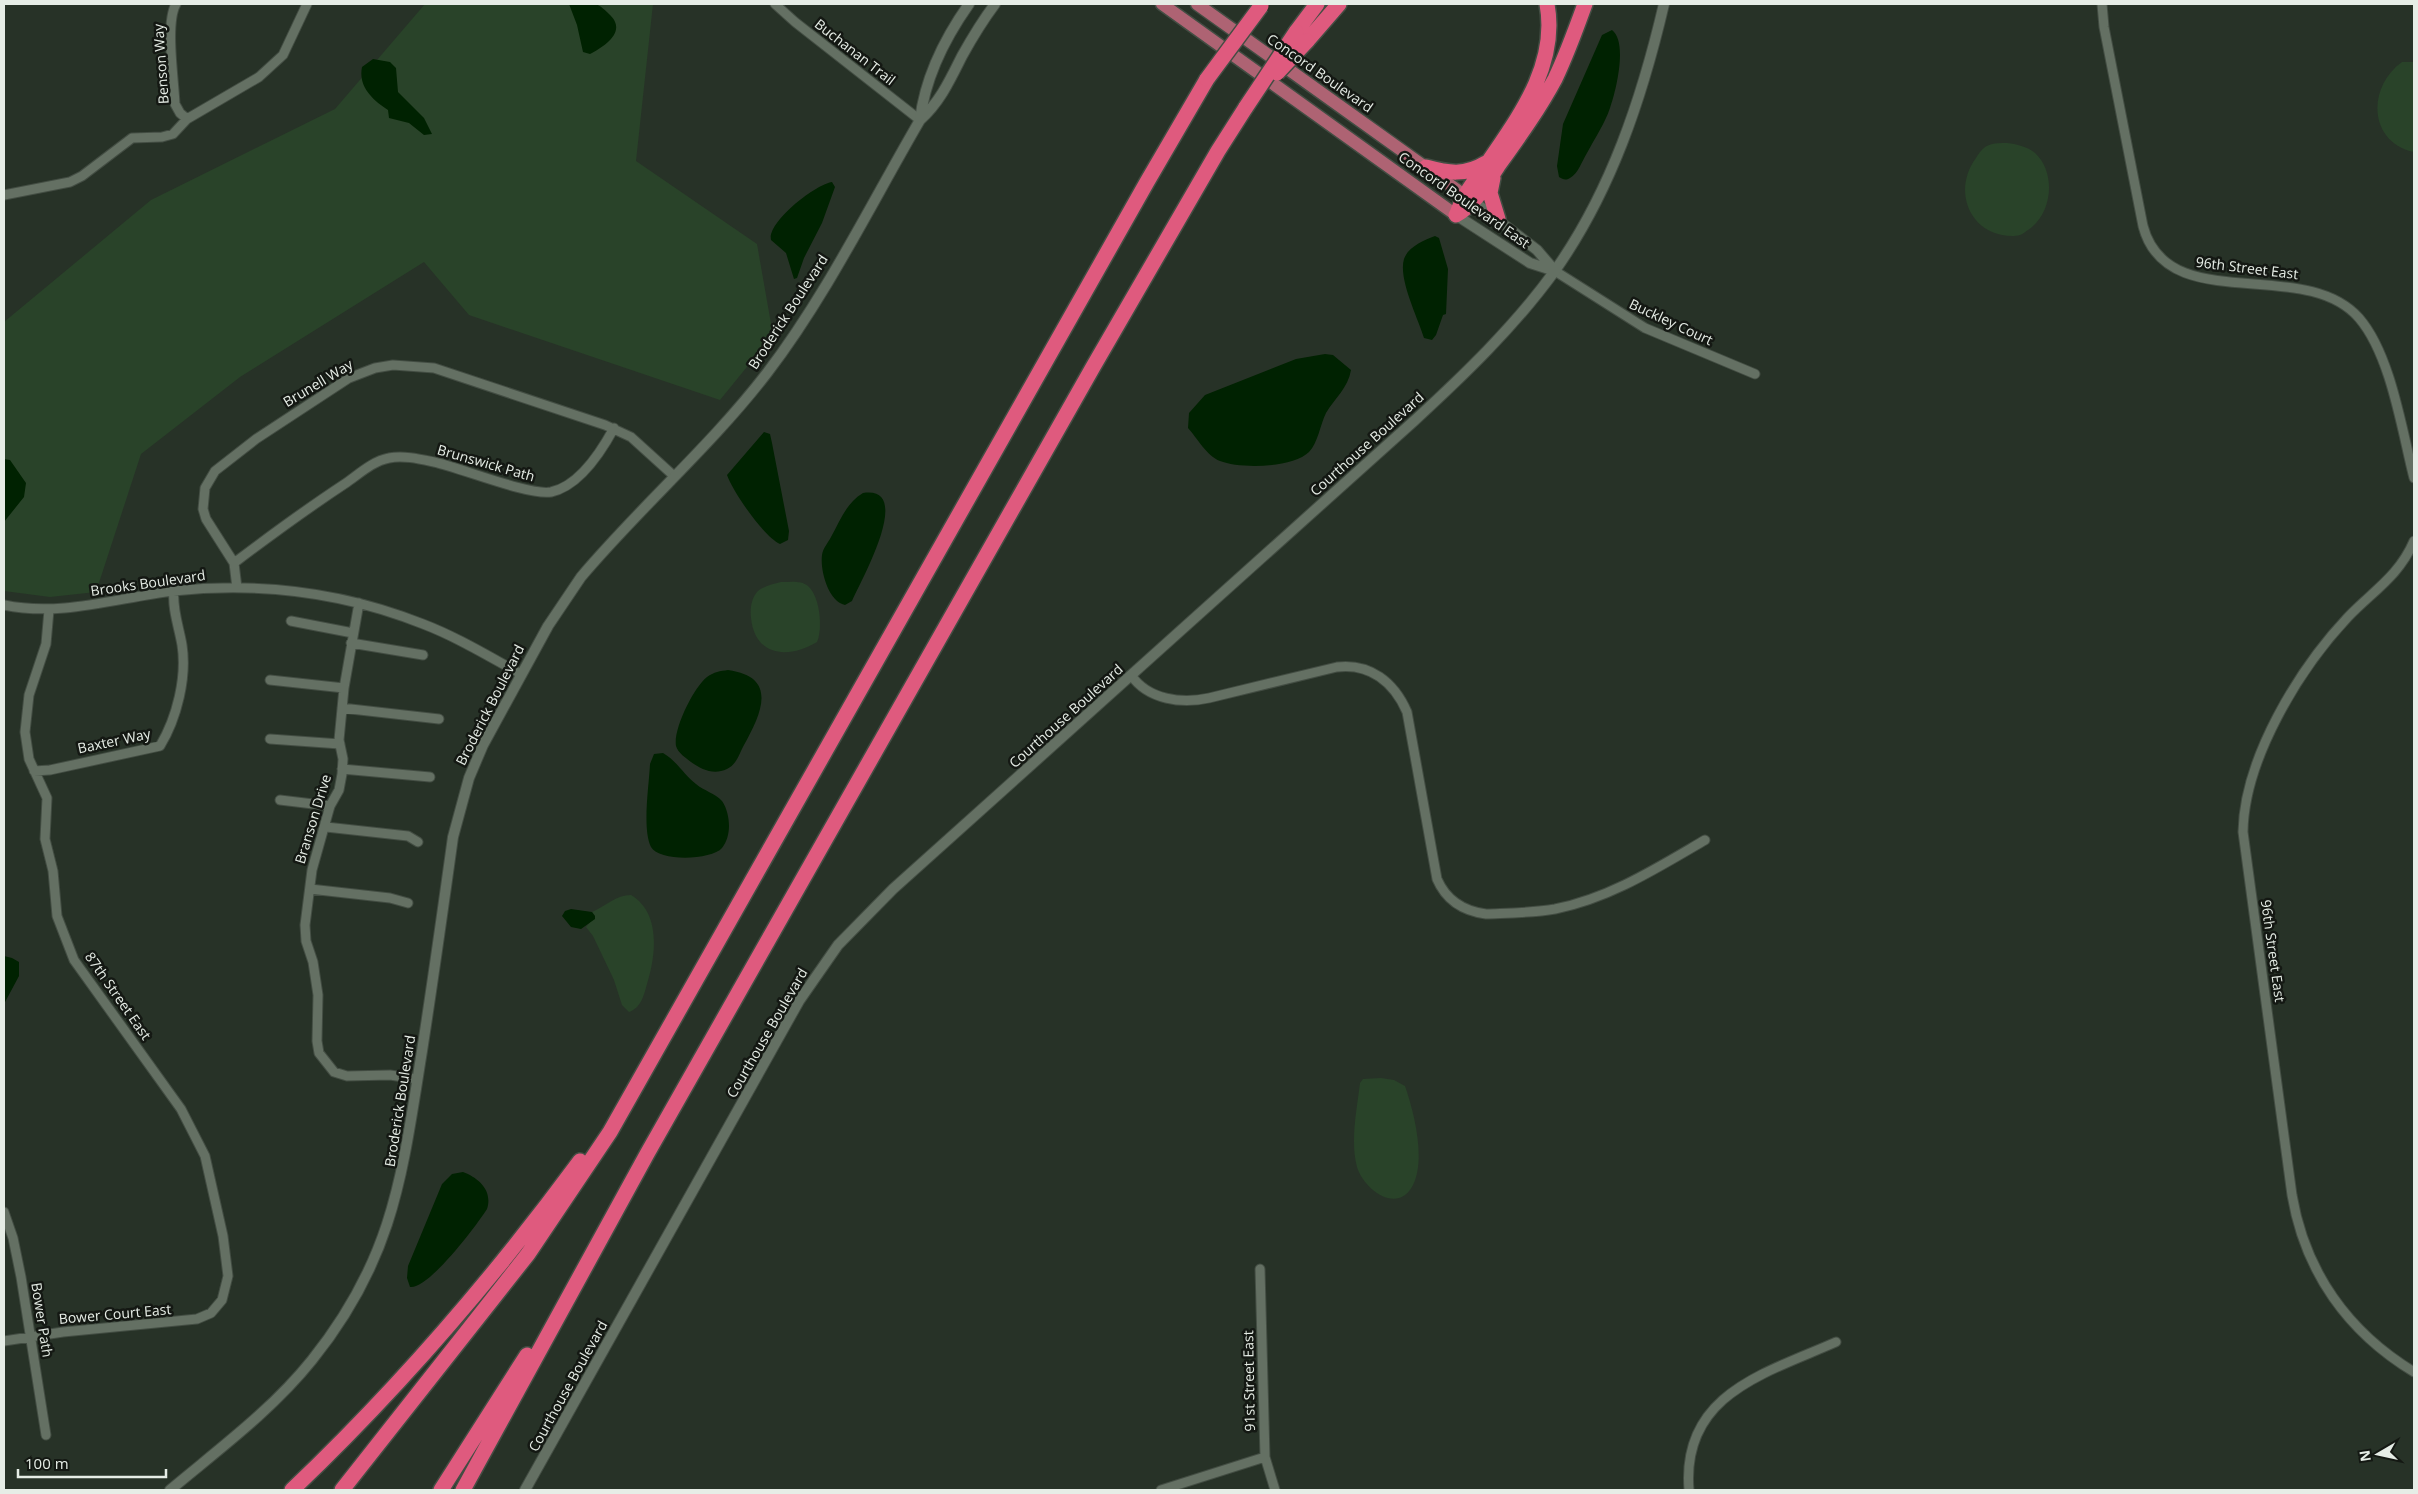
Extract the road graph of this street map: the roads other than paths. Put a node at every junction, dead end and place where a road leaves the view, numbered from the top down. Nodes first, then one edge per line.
1 (176, 4) edge
2 (307, 4) edge
3 (775, 4) edge
4 (970, 4) edge
5 (995, 4) edge
6 (1162, 4) edge
7 (1196, 4) edge
8 (1258, 4) edge
9 (1317, 4) edge
10 (1339, 4) edge
11 (1547, 4) edge
12 (1585, 4) edge
13 (1664, 4) edge
14 (2102, 4) edge
15 (1301, 36) junction
16 (187, 119) junction
17 (920, 120) junction
18 (1492, 165) junction
19 (1426, 167) junction
20 (4, 195) edge
21 (1469, 198) junction
22 (1456, 215) junction
23 (1498, 219) junction
24 (1555, 271) junction
25 (1755, 374) dead end
26 (614, 428) junction
27 (674, 476) junction
28 (2414, 478) edge
29 (2414, 541) edge
30 (234, 562) junction
31 (237, 588) junction
32 (174, 591) junction
33 (359, 604) junction
34 (4, 605) edge
35 (49, 610) junction
36 (291, 621) dead end
37 (353, 633) junction
38 (351, 643) junction
39 (422, 655) dead end
40 (521, 674) junction
41 (1131, 675) junction
42 (270, 680) dead end
43 (344, 688) junction
44 (342, 708) junction
45 (439, 719) dead end
46 (270, 739) dead end
47 (340, 744) junction
48 (342, 769) junction
49 (34, 771) junction
50 (430, 777) dead end
51 (280, 800) dead end
52 (330, 806) junction
53 (326, 827) junction
54 (1705, 840) dead end
55 (418, 842) dead end
56 (310, 889) junction
57 (408, 903) dead end
58 (649, 1062) junction
59 (417, 1079) junction
60 (4, 1212) edge
61 (607, 1226) junction
62 (1260, 1269) dead end
63 (222, 1300) joint
64 (31, 1336) junction
65 (4, 1341) edge
66 (1836, 1342) dead end
67 (2414, 1372) edge
68 (46, 1435) dead end
69 (1265, 1457) junction
70 (170, 1490) edge
71 (292, 1490) edge
72 (342, 1490) edge
73 (441, 1490) edge
74 (463, 1490) edge
75 (525, 1490) edge
76 (1161, 1490) edge
77 (1275, 1490) edge
78 (1689, 1490) edge

1 - 16 street, Benson Way
2 - 16 street
3 - 17 street, Buchanan Trail
4 - 17 street, Broderick Boulevard
5 - 17 street, Broderick Boulevard
6 - 22 main road, Concord Boulevard East
7 - 19 main road, Concord Boulevard
8 - 58 highway, bridge
9 - 15 highway
10 - 15 highway
11 - 18 highway
12 - 18 highway
13 - 24 street, Courthouse Boulevard
14 - 28 street, 96th Street East
15 - 61 highway, bridge
16 - 20 street
17 - 27 street, Broderick Boulevard
18 - 19 highway
18 - 21 highway
18 - 23 highway
19 - 21 main road, Concord Boulevard East
21 - 22 highway
21 - 23 street, Concord Boulevard East
22 - 24 street, Concord Boulevard East
23 - 24 street, Concord Boulevard East
24 - 25 street, Buckley Court
24 - 41 street, Courthouse Boulevard
26 - 27 street, Brunell Way
26 - 30 street, Brunswick Path
26 - 30 street, Brunell Way
27 - 40 street, Broderick Boulevard
29 - 67 street, 96th Street East
30 - 31 street, Brunell Way
31 - 32 street, Brooks Boulevard
31 - 33 street, Brooks Boulevard
32 - 35 street, Brooks Boulevard
32 - 49 street, Baxter Way
33 - 37 street, Branson Drive
33 - 40 street, Brooks Boulevard
34 - 35 street, Brooks Boulevard
35 - 49 street, 87th Street East
36 - 37 street
37 - 38 street, Branson Drive
38 - 39 street
38 - 43 street, Branson Drive
40 - 59 street, Broderick Boulevard
41 - 54 street
41 - 75 street, Courthouse Boulevard
42 - 43 street
43 - 44 street, Branson Drive
44 - 45 street
44 - 47 street, Branson Drive
46 - 47 street
47 - 48 street, Branson Drive
48 - 50 street
48 - 52 street, Branson Drive
49 - 63 street, 87th Street East
51 - 52 street
52 - 53 street, Branson Drive
53 - 55 street
53 - 56 street, Branson Drive
56 - 57 street
56 - 59 street, Branson Drive
58 - 71 highway
58 - 72 highway
59 - 70 street, Broderick Boulevard
60 - 64 street, Bower Path
61 - 73 highway
61 - 74 highway
62 - 69 street, 91st Street East
63 - 64 street, Bower Court East
64 - 65 street, Bower Court East
64 - 68 street, Bower Path
66 - 78 street
69 - 76 street
69 - 77 street, 91st Street East

